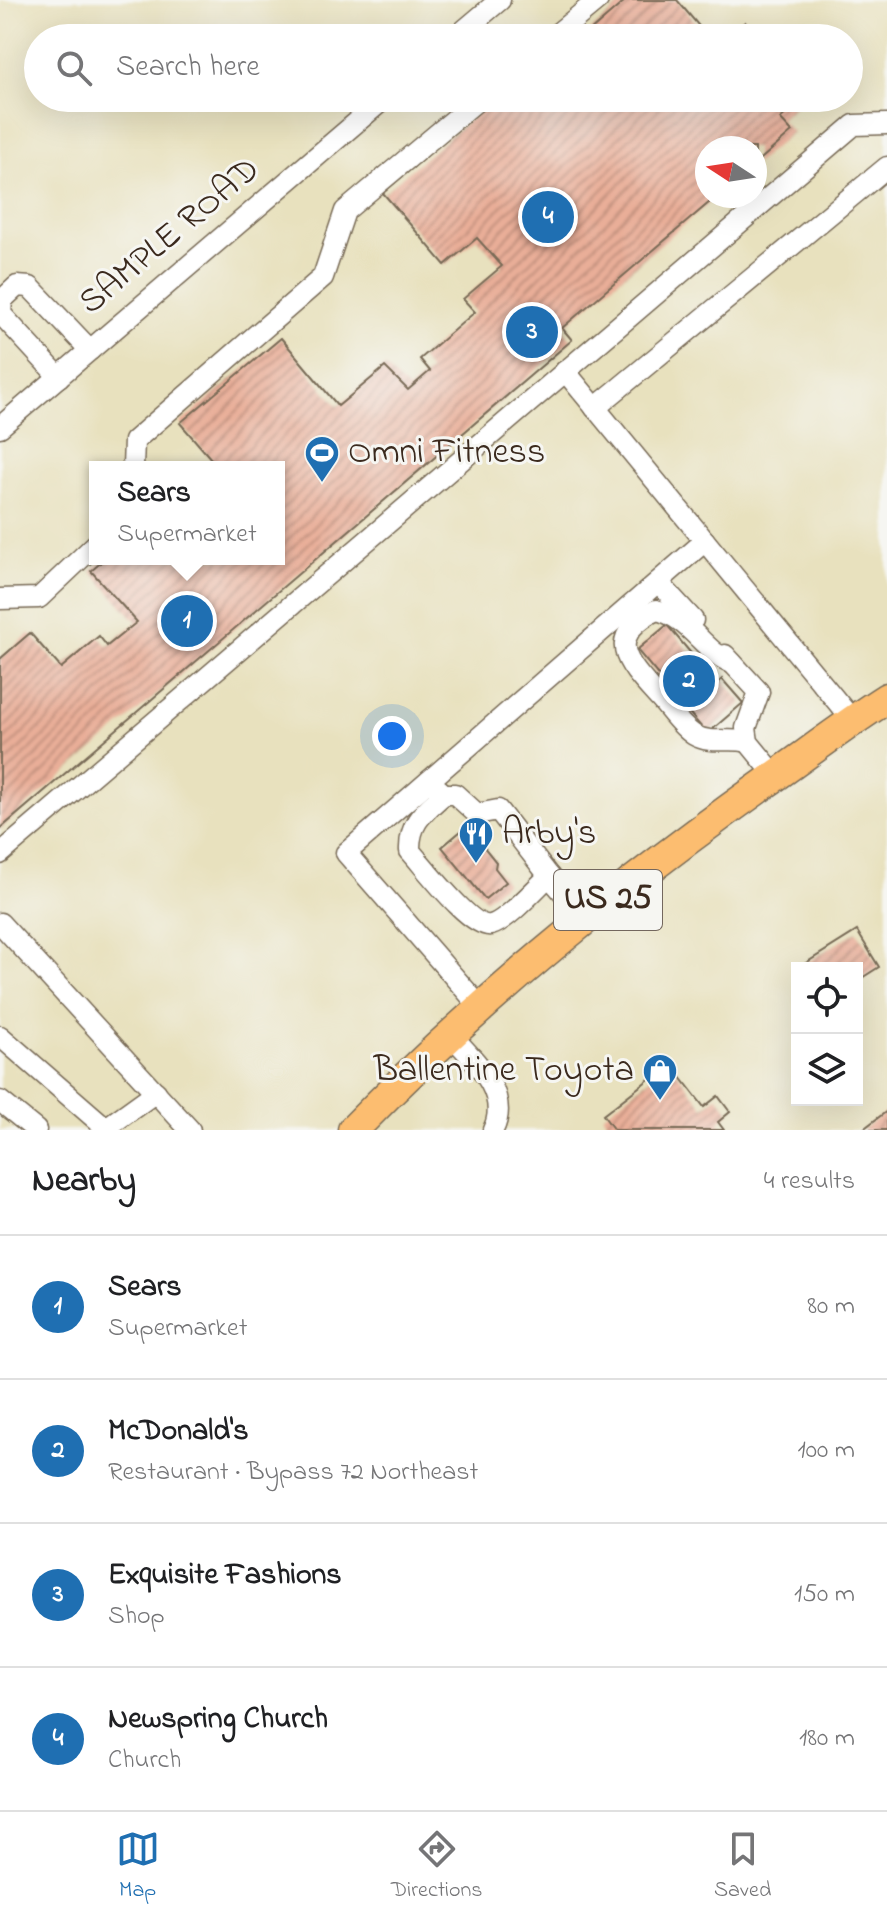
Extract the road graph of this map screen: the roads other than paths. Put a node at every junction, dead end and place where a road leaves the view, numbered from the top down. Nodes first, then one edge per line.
1 (500, 0) edge
2 (598, 0) edge
3 (472, 24) edge
4 (569, 24) edge
5 (369, 112) edge
6 (463, 112) edge
7 (887, 124) edge
8 (887, 167) edge
9 (90, 350) junction
10 (565, 371) junction
11 (59, 377) junction
12 (595, 408) junction
13 (0, 427) edge
14 (133, 461) edge
15 (705, 541) junction
16 (89, 551) edge
17 (658, 582) junction
18 (0, 599) edge
19 (732, 663) junction
20 (887, 698) edge
21 (853, 721) junction
22 (748, 742) junction
23 (776, 776) junction
24 (436, 788) junction
25 (0, 854) edge
26 (549, 876) junction
27 (586, 919) junction
28 (0, 923) edge
29 (482, 1009) junction
30 (0, 1036) edge
31 (452, 1036) junction
32 (156, 1092) junction
33 (0, 1101) edge
34 (107, 1129) edge
35 (36, 1130) edge
36 (190, 1130) edge
37 (353, 1130) edge
38 (493, 1130) edge

1 - 3 street
2 - 4 street
5 - 9 street, SAMPLE ROAD
6 - 14 street
7 - 10 street
8 - 12 street
9 - 11 street, SAMPLE ROAD
9 - 11 street
10 - 12 street
10 - 25 street
11 - 13 street, SAMPLE ROAD
12 - 15 street
15 - 17 street
15 - 21 street
16 - 18 street
17 - 19 street
17 - 24 street
19 - 22 street
19 - 22 street
20 - 21 highway, US 25
21 - 23 highway, US 25
22 - 23 street
23 - 27 highway, US 25
24 - 26 street
24 - 26 street
24 - 29 street
26 - 27 street
27 - 29 highway, US 25
28 - 32 street
29 - 31 highway, US 25
30 - 34 street
31 - 37 highway, US 25
31 - 38 street
32 - 34 street
32 - 36 street
33 - 35 street

